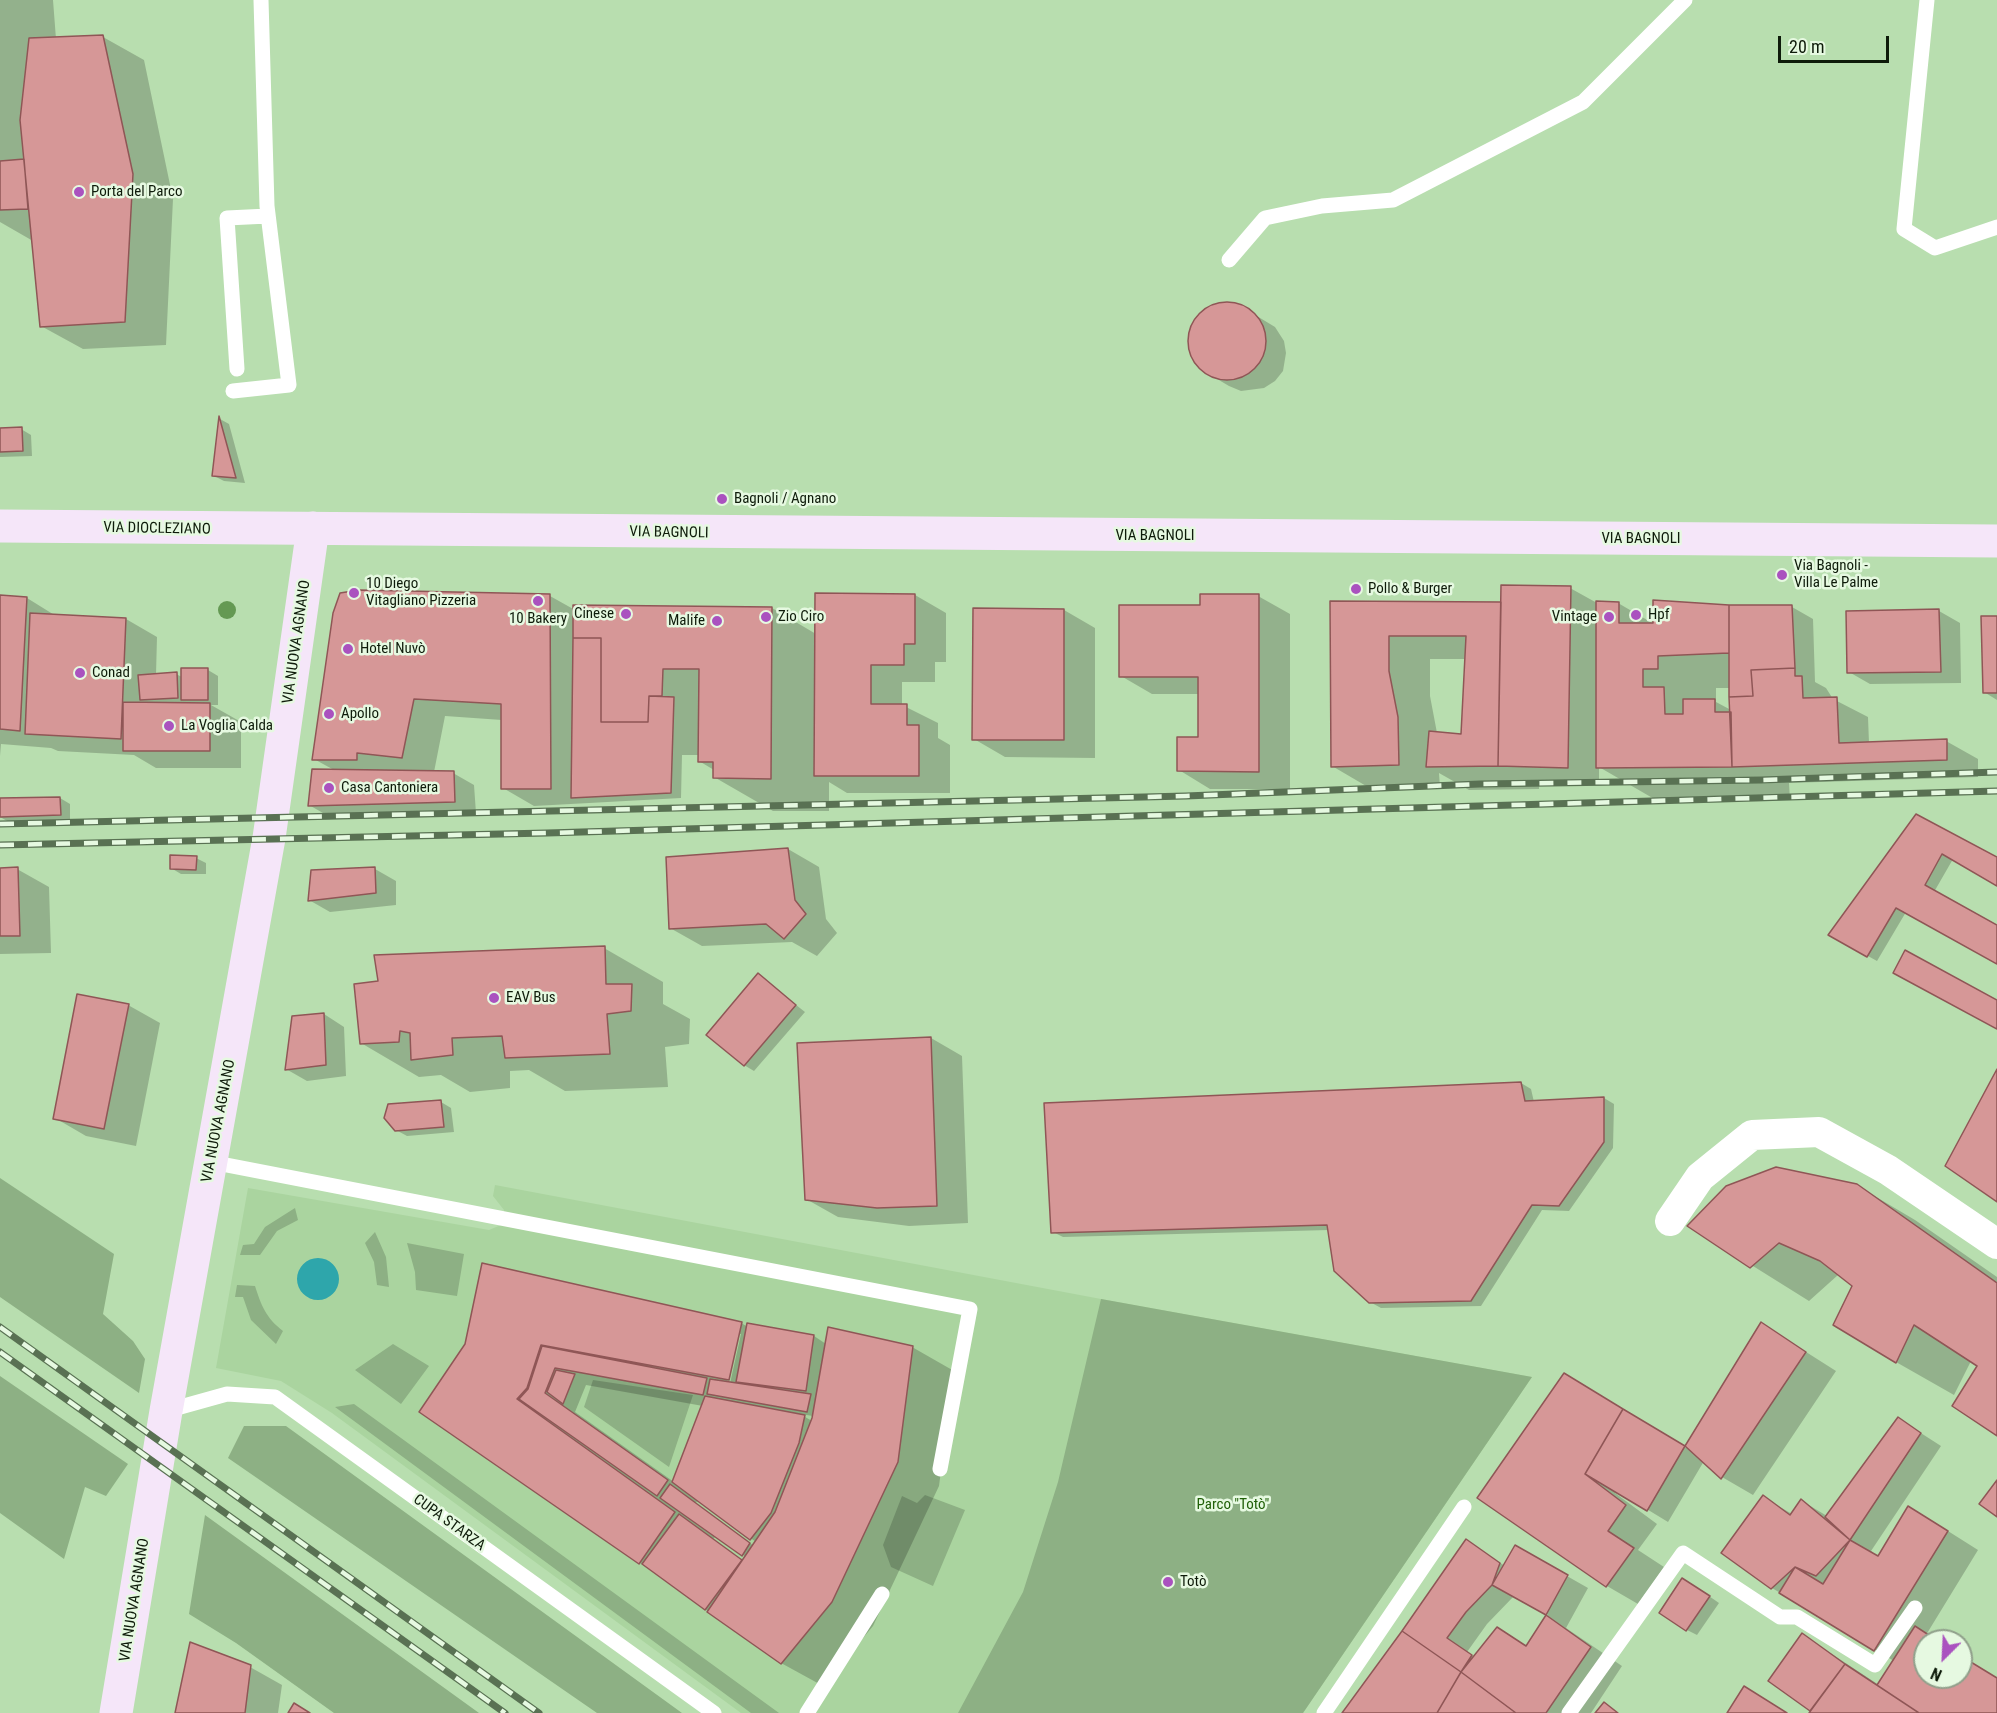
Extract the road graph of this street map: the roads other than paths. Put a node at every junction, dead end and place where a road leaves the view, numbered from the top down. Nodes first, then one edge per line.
1 (261, 0) edge
2 (1685, 0) edge
3 (1927, 0) edge
4 (268, 216) junction
5 (1997, 227) edge
6 (1228, 260) dead end
7 (237, 369) dead end
8 (233, 391) dead end
9 (0, 526) edge
10 (313, 528) junction
11 (1997, 541) edge
12 (211, 1162) junction
13 (1670, 1221) dead end
14 (1997, 1244) edge
15 (166, 1411) junction
16 (940, 1469) dead end
17 (1464, 1507) dead end
18 (882, 1594) dead end
19 (1915, 1608) dead end
20 (116, 1713) edge
21 (714, 1713) edge
22 (807, 1713) edge
23 (1324, 1713) edge
24 (1569, 1713) edge

1 - 4 lane
2 - 6 lane
3 - 5 lane
4 - 7 lane
4 - 8 lane
9 - 10 street, VIA DIOCLEZIANO
10 - 11 street, VIA BAGNOLI
10 - 12 street, VIA NUOVA AGNANO
12 - 15 street, VIA NUOVA AGNANO
12 - 16 lane
13 - 14 street
15 - 20 street, VIA NUOVA AGNANO
15 - 21 lane, CUPA STARZA
17 - 23 lane
18 - 22 lane
19 - 24 lane

